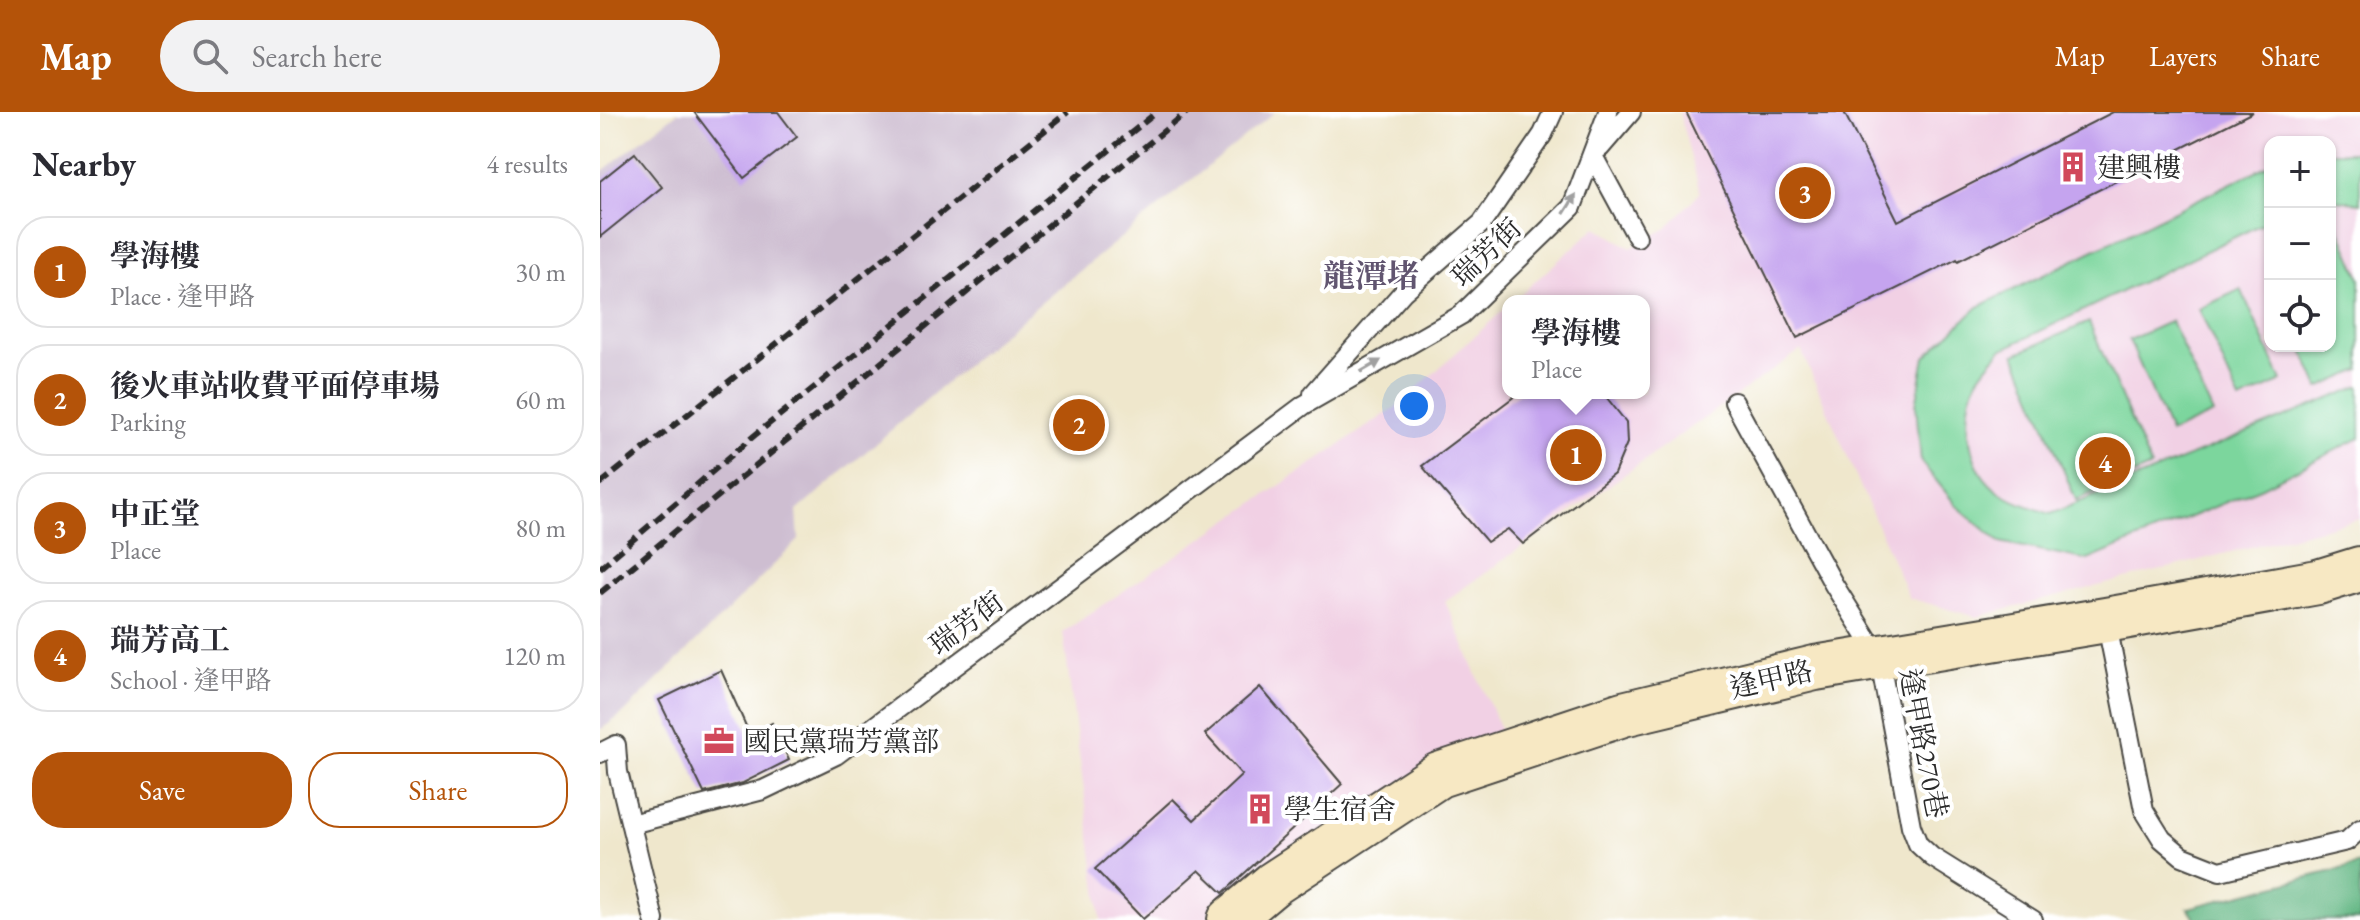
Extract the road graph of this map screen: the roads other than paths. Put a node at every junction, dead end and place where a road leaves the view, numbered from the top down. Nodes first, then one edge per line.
1 (1553, 112) edge
2 (1608, 112) edge
3 (1631, 112) edge
4 (1593, 156) junction
5 (1637, 237) dead end
6 (1734, 402) dead end
7 (1304, 405) junction
8 (2360, 569) edge
9 (2106, 620) junction
10 (1879, 657) junction
11 (600, 753) edge
12 (631, 824) junction
13 (2360, 829) edge
14 (654, 920) edge
15 (1230, 920) edge
16 (2033, 920) edge

1 - 7 lane, 瑞芳街
2 - 4 lane, 瑞芳街
3 - 4 lane
4 - 5 lane
7 -> 4 lane, 瑞芳街
6 - 10 lane
7 - 12 lane, 瑞芳街
8 - 9 main road, 逢甲路
9 - 10 main road, 逢甲路
9 - 13 lane
10 - 15 main road, 逢甲路
10 - 16 lane, 逢甲路270巷
11 - 12 lane
12 - 14 lane

